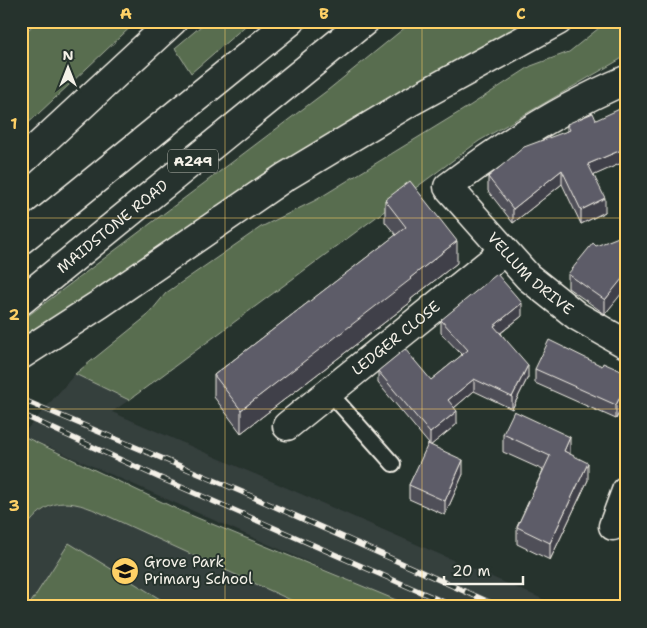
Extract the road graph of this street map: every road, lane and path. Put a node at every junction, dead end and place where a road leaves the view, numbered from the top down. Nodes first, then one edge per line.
1 (173, 21) edge
2 (291, 21) edge
3 (365, 21) edge
4 (558, 21) edge
5 (626, 80) edge
6 (21, 162) edge
7 (21, 240) edge
8 (504, 251) junction
9 (21, 301) edge
10 (626, 344) edge
11 (25, 352) edge
12 (329, 392) junction
13 (287, 426) dead end
14 (393, 464) dead end
15 (626, 491) edge
16 (613, 526) dead end

1 - 6 main road
2 - 7 main road, A249
3 - 9 main road, MAIDSTONE ROAD / A249
4 - 11 main road
5 - 8 main road, VELLUM DRIVE
8 - 10 main road, VELLUM DRIVE
8 - 12 main road, LEDGER CLOSE
12 - 13 main road, LEDGER CLOSE
12 - 14 lane
15 - 16 main road

